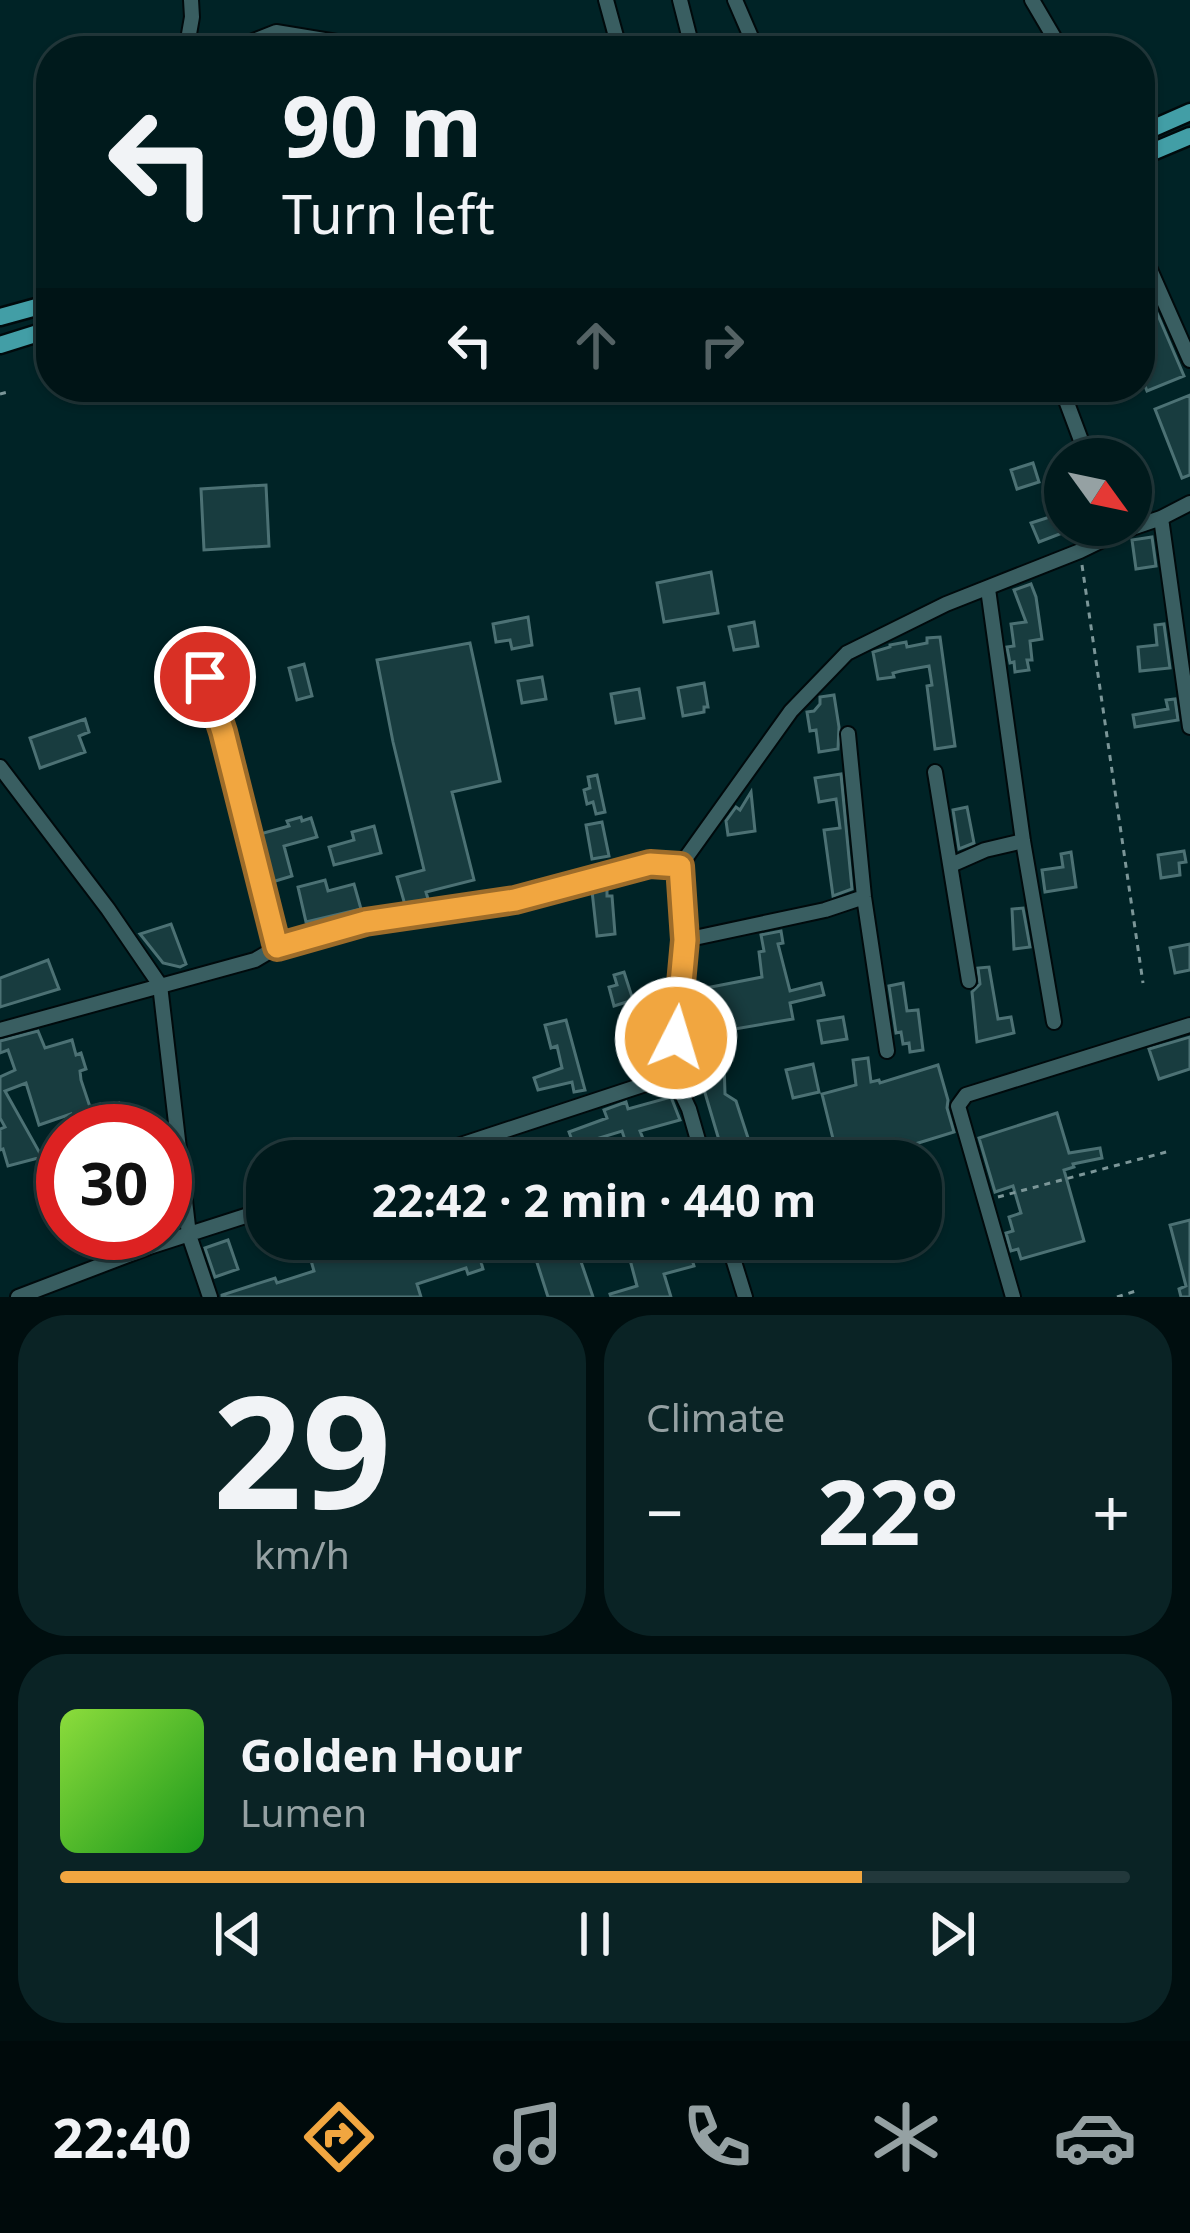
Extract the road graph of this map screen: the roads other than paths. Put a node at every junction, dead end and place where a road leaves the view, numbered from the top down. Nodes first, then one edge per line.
1 (190, 0) edge
2 (606, 0) edge
3 (680, 0) edge
4 (735, 0) edge
5 (1032, 0) edge
6 (188, 36) edge
7 (266, 36) edge
8 (300, 36) edge
9 (616, 36) edge
10 (689, 36) edge
11 (751, 36) edge
12 (1053, 36) edge
13 (1190, 112) edge
14 (1155, 127) edge
15 (1190, 136) edge
16 (1155, 151) edge
17 (1155, 281) edge
18 (36, 307) edge
19 (0, 317) edge
20 (36, 333) edge
21 (0, 344) edge
22 (1190, 360) edge
23 (1067, 402) edge
24 (1080, 438) edge
25 (1190, 503) edge
26 (1161, 518) junction
27 (1152, 520) edge
28 (1088, 546) edge
29 (988, 589) junction
30 (205, 677) dead end
31 (1190, 727) edge
32 (848, 734) dead end
33 (0, 767) edge
34 (935, 772) dead end
35 (1024, 841) junction
36 (951, 865) junction
37 (680, 866) junction
38 (864, 897) junction
39 (685, 940) junction
40 (277, 947) junction
41 (970, 981) dead end
42 (160, 985) junction
43 (1054, 1022) dead end
44 (1190, 1025) edge
45 (0, 1030) edge
46 (887, 1051) dead end
47 (673, 1075) junction
48 (173, 1104) edge
49 (476, 1140) edge
50 (698, 1140) edge
51 (246, 1216) edge
52 (192, 1234) edge
53 (192, 1246) edge
54 (113, 1260) edge
55 (734, 1260) edge
56 (18, 1297) edge
57 (211, 1297) edge
58 (745, 1297) edge
59 (1013, 1297) edge

1 - 6 street
2 - 9 street
3 - 10 street
4 - 11 street
5 - 12 street
7 - 8 street
13 - 14 main road
15 - 16 main road
17 - 22 street
18 - 19 main road
20 - 21 main road
23 - 24 street
25 - 26 street
26 - 27 street
26 - 31 street
28 - 29 street
29 - 35 street
29 - 37 street
30 - 40 street
32 - 38 street
33 - 42 street
34 - 36 street
35 - 36 street
35 - 43 street
36 - 41 street
37 - 39 street
37 - 40 street
38 - 39 street
38 - 46 street
39 - 47 street
40 - 42 street
42 - 45 street
42 - 48 street
44 - 59 street
47 - 49 street
47 - 50 street
51 - 52 street
53 - 57 street
54 - 56 street
55 - 58 street

